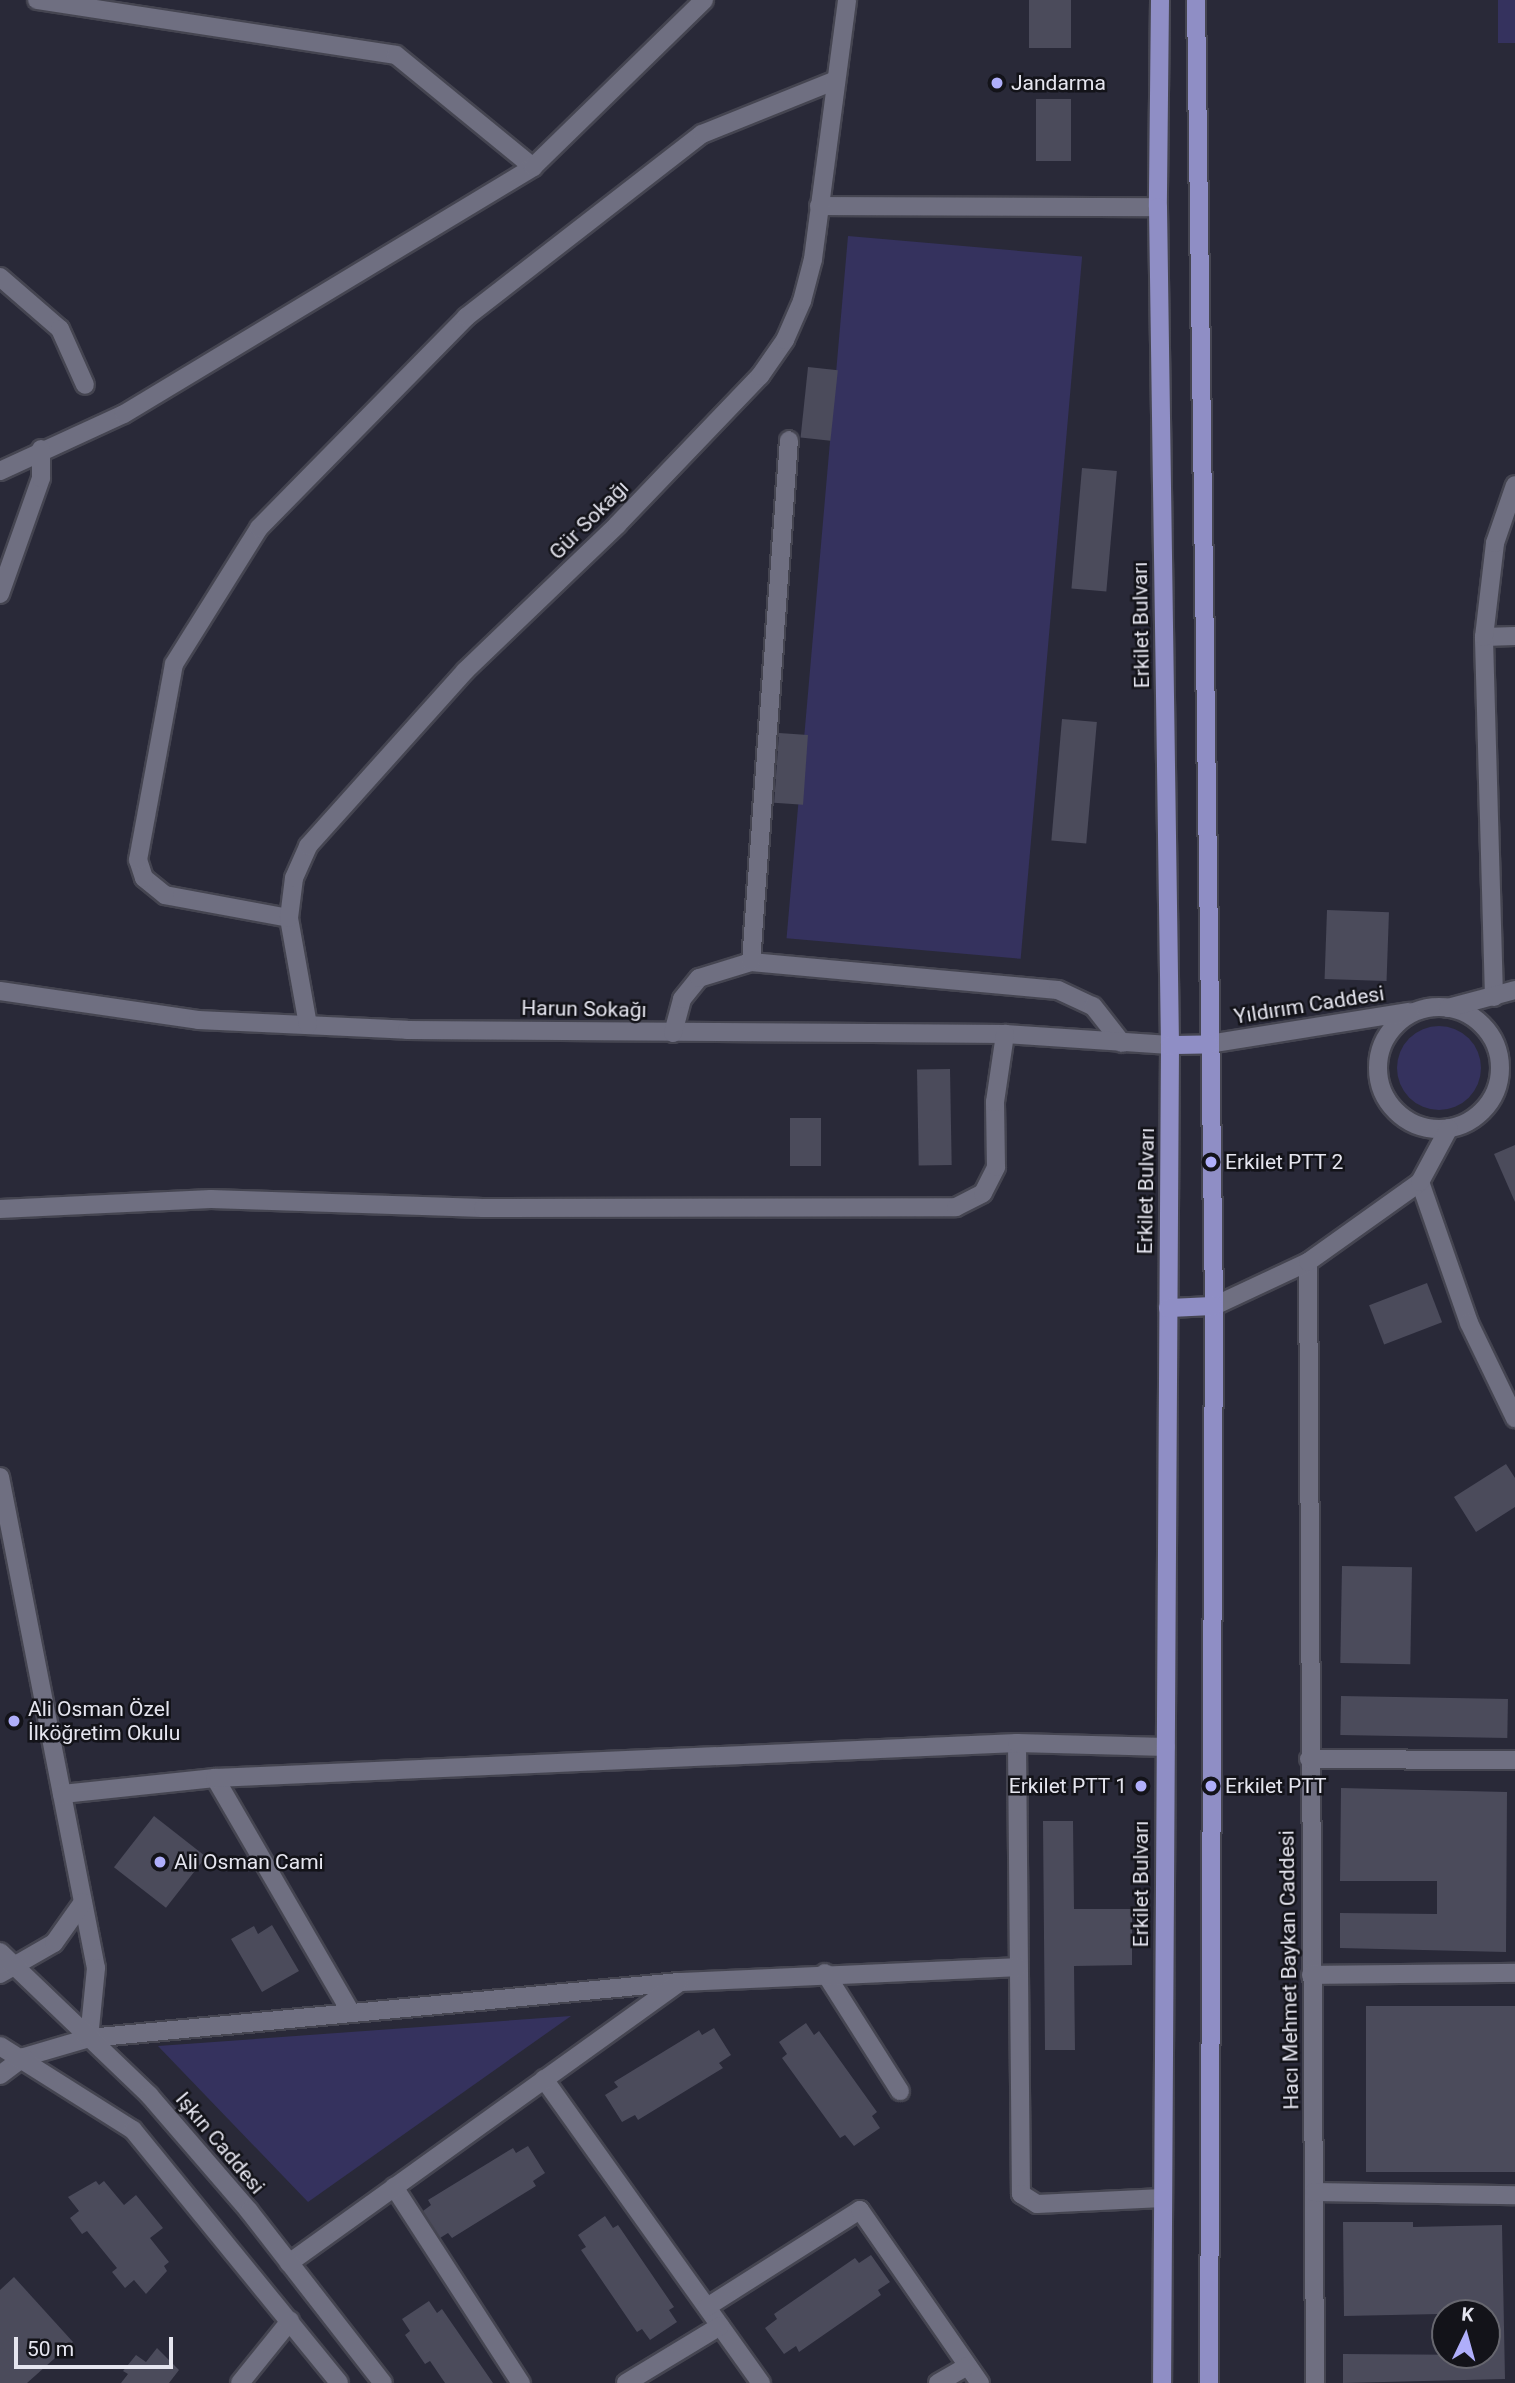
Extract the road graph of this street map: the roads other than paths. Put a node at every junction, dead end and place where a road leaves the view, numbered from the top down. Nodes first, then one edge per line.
1 (37, 0) edge
2 (704, 0) edge
3 (847, 0) edge
4 (1160, 0) edge
5 (1196, 0) edge
6 (836, 80) junction
7 (533, 167) junction
8 (819, 206) junction
9 (1158, 207) junction
10 (0, 277) edge
11 (85, 385) dead end
12 (789, 440) dead end
13 (41, 449) junction
14 (0, 471) edge
15 (1515, 485) edge
16 (0, 594) edge
17 (1515, 636) edge
18 (1484, 637) junction
19 (289, 918) junction
20 (751, 962) junction
21 (1515, 990) edge
22 (0, 991) edge
23 (1494, 997) junction
24 (1448, 1008) junction
25 (1416, 1011) junction
26 (308, 1025) junction
27 (673, 1033) junction
28 (1005, 1034) junction
29 (1122, 1043) junction
30 (1209, 1044) junction
31 (1170, 1045) junction
32 (1515, 1079) edge
33 (1493, 1094) junction
34 (1450, 1128) junction
35 (1420, 1182) junction
36 (0, 1209) edge
37 (1308, 1262) junction
38 (1214, 1306) junction
39 (1168, 1308) junction
40 (1512, 1406) edge
41 (0, 1477) edge
42 (1017, 1743) junction
43 (1166, 1747) junction
44 (1309, 1759) junction
45 (1515, 1760) edge
46 (215, 1778) junction
47 (62, 1794) junction
48 (83, 1902) junction
49 (0, 1952) edge
50 (1018, 1967) junction
51 (7, 1969) edge
52 (825, 1973) junction
53 (1515, 1973) edge
54 (1311, 1975) junction
55 (679, 1982) junction
56 (350, 2011) junction
57 (89, 2038) junction
58 (0, 2046) edge
59 (24, 2057) junction
60 (0, 2075) edge
61 (544, 2079) junction
62 (900, 2091) dead end
63 (394, 2187) junction
64 (1314, 2192) junction
65 (1515, 2195) edge
66 (1163, 2199) junction
67 (289, 2263) junction
68 (707, 2307) junction
69 (290, 2321) junction
70 (720, 2326) junction
71 (968, 2366) junction
72 (240, 2383) edge
73 (340, 2383) edge
74 (383, 2383) edge
75 (521, 2383) edge
76 (626, 2383) edge
77 (761, 2383) edge
78 (938, 2383) edge
79 (980, 2383) edge
80 (1162, 2383) edge
81 (1209, 2383) edge
82 (1315, 2383) edge

1 - 7 street
2 - 7 street
3 - 6 street, Gür Sokağı
4 - 9 main road, Erkilet Bulvarı
5 - 30 main road
6 - 8 street, Gür Sokağı
6 - 19 street
7 - 13 street
8 - 9 street
8 - 19 street, Gür Sokağı
9 - 31 main road, Erkilet Bulvarı
10 - 11 street
12 - 20 street
13 - 14 street
13 - 16 street
15 - 18 street
17 - 18 street
18 - 23 street
19 - 26 street, Gür Sokağı
20 - 27 street
20 - 29 street
21 - 23 street
22 - 26 street, Harun Sokağı
23 - 24 street
24 - 25 street
24 - 33 street
25 - 30 street, Yıldırım Caddesi
25 - 34 street
26 - 27 street, Harun Sokağı
27 - 28 street, Harun Sokağı
28 - 29 street, Harun Sokağı
28 - 36 street
29 - 31 street, Harun Sokağı
30 - 31 main road
30 - 38 main road
31 - 39 main road, Erkilet Bulvarı
32 - 33 street
33 - 34 street
34 - 35 street
35 - 37 street
35 - 40 street
37 - 38 street
37 - 44 street, Hacı Mehmet Baykan Caddesi
38 - 39 main road
38 - 81 main road
39 - 43 main road, Erkilet Bulvarı
41 - 47 street
42 - 43 street
42 - 46 street
42 - 50 street
43 - 66 main road, Erkilet Bulvarı
44 - 45 street
44 - 54 street, Hacı Mehmet Baykan Caddesi
46 - 47 street
46 - 56 street
47 - 48 street
48 - 51 street
48 - 57 street
49 - 51 street, Işkın Caddesi
50 - 52 street
50 - 66 street
51 - 57 street, Işkın Caddesi
52 - 55 street
52 - 62 street
53 - 54 street
54 - 64 street, Hacı Mehmet Baykan Caddesi
55 - 56 street
55 - 61 street
56 - 57 street
57 - 59 street
57 - 67 street, Işkın Caddesi
58 - 59 street
59 - 60 street
59 - 69 street
61 - 63 street
61 - 68 street
63 - 67 street
63 - 75 street
64 - 65 street
64 - 82 street, Hacı Mehmet Baykan Caddesi
66 - 80 main road, Erkilet Bulvarı
67 - 74 street, Işkın Caddesi
68 - 70 street
68 - 71 street
69 - 72 street
69 - 73 street
70 - 76 street
70 - 77 street
71 - 78 street
71 - 79 street

